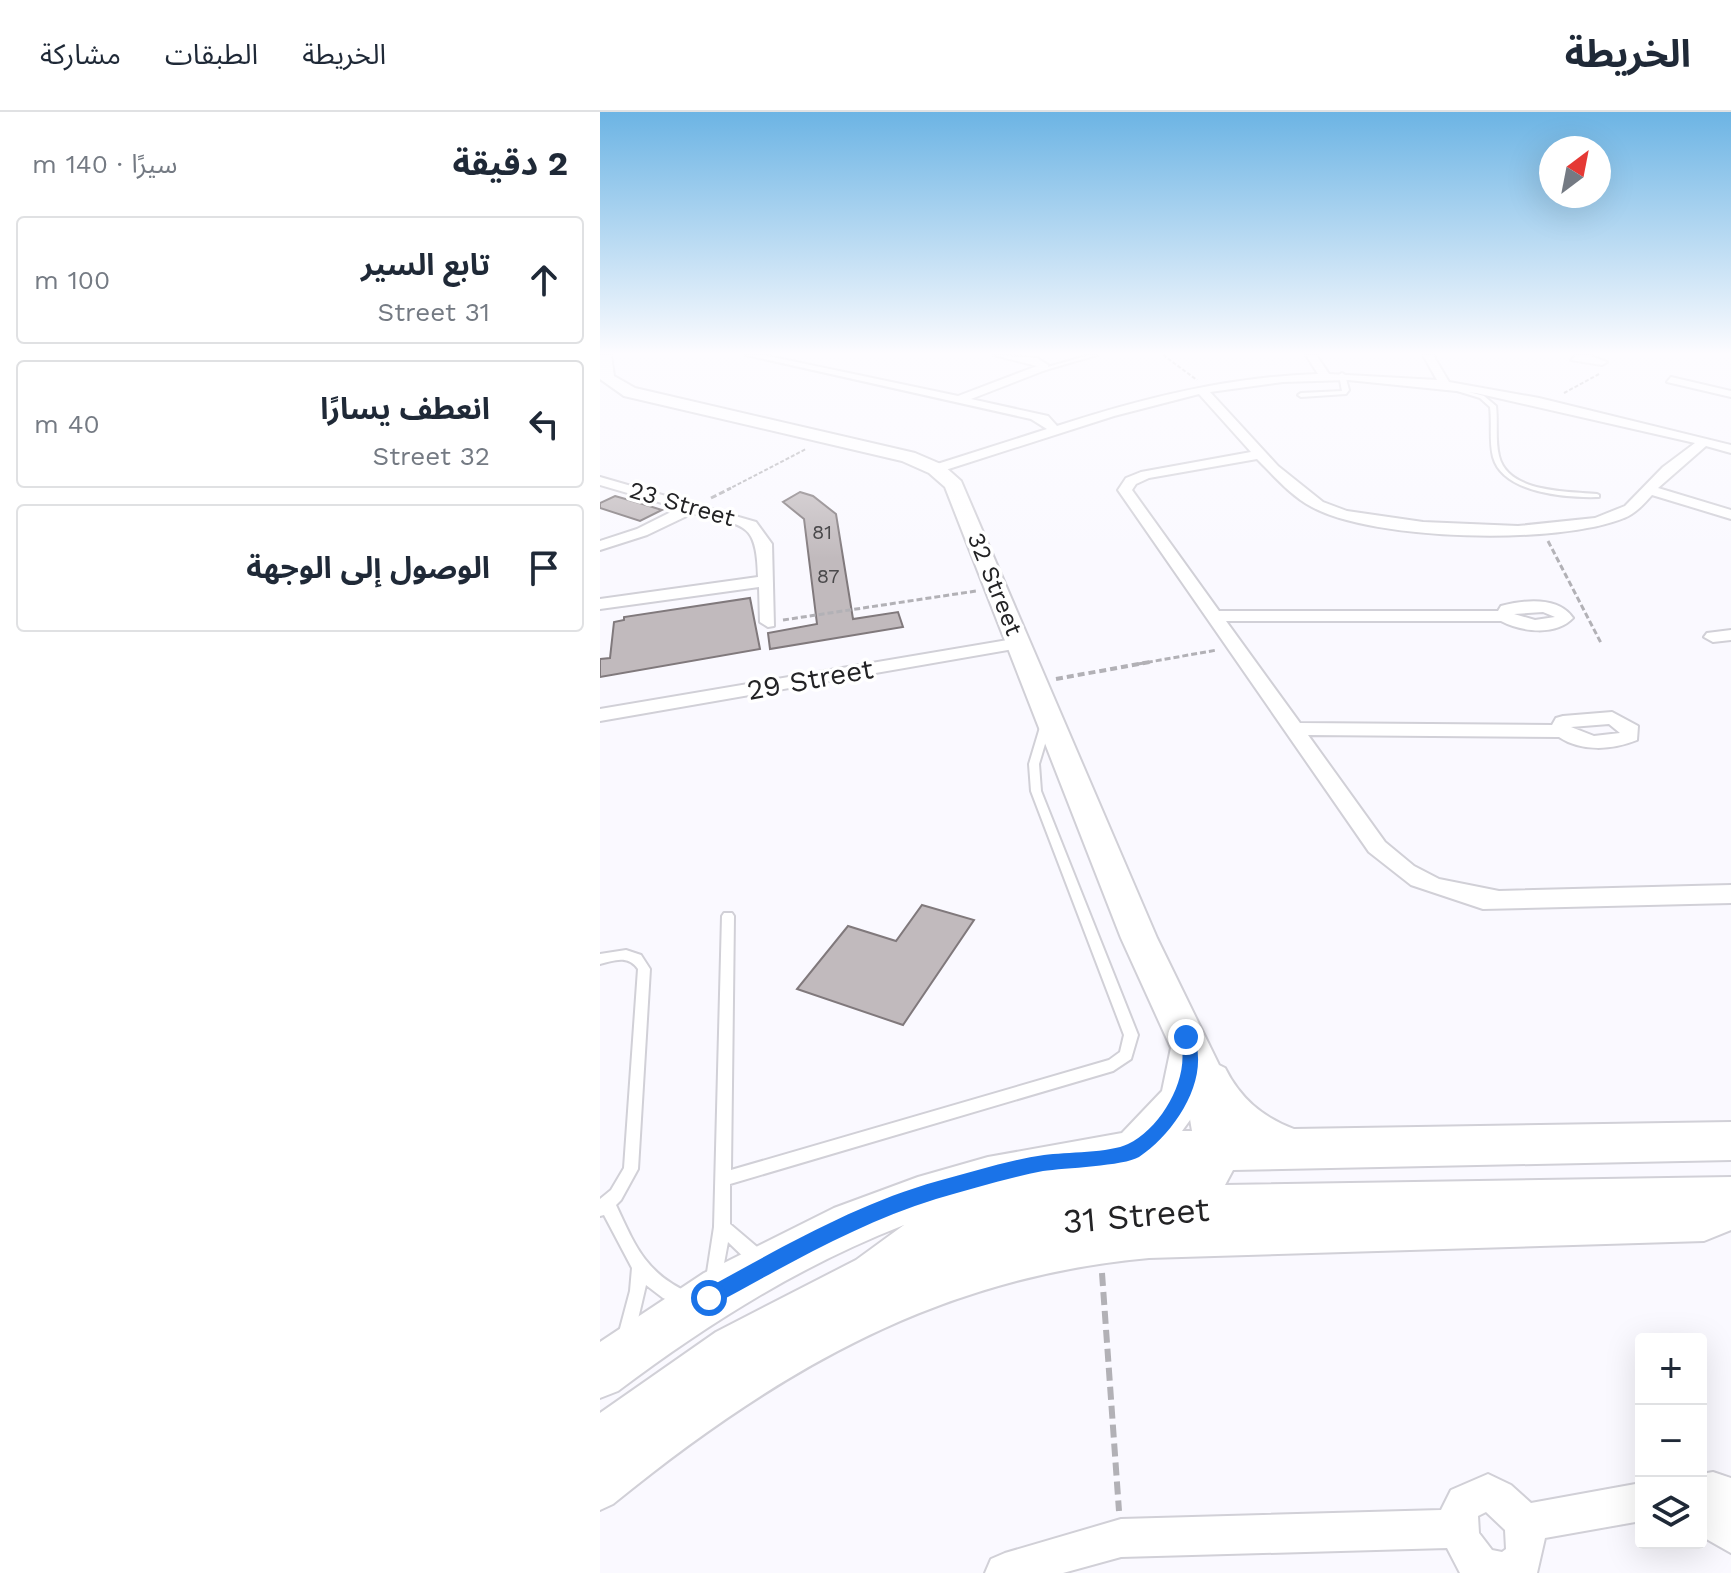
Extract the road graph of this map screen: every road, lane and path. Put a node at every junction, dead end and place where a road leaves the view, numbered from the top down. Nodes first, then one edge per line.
1 (760, 423) edge
2 (1051, 423) edge
3 (1086, 423) edge
4 (1233, 423) edge
5 (1495, 423) edge
6 (1632, 423) edge
7 (1062, 430) junction
8 (826, 439) junction
9 (1698, 440) junction
10 (1731, 449) edge
11 (1263, 454) junction
12 (936, 469) junction
13 (600, 481) edge
14 (1649, 490) junction
15 (1597, 496) dead end
16 (695, 506) junction
17 (1731, 515) edge
18 (1542, 528) junction
19 (600, 546) edge
20 (766, 581) junction
21 (996, 588) junction
22 (600, 604) edge
23 (1505, 616) dead end
24 (1219, 621) junction
25 (768, 622) joint
26 (1019, 643) junction
27 (1601, 643) dead end
28 (1236, 646) junction
29 (1034, 683) junction
30 (600, 715) edge
31 (1049, 718) junction
32 (1562, 731) dead end
33 (1298, 736) junction
34 (1731, 894) edge
35 (728, 916) dead end
36 (600, 959) edge
37 (1191, 1047) junction
38 (1731, 1141) edge
39 (1293, 1148) junction
40 (1217, 1149) junction
41 (1132, 1152) junction
42 (723, 1179) junction
43 (1731, 1198) edge
44 (603, 1206) edge
45 (1731, 1215) edge
46 (722, 1227) junction
47 (1100, 1247) junction
48 (767, 1264) junction
49 (639, 1270) junction
50 (873, 1275) junction
51 (704, 1300) junction
52 (608, 1367) edge
53 (600, 1446) edge
54 (600, 1491) edge
55 (1707, 1492) edge
56 (1731, 1497) edge
57 (1635, 1503) edge
58 (1707, 1518) edge
59 (1523, 1523) junction
60 (1459, 1529) junction
61 (1731, 1534) edge
62 (1121, 1538) junction
63 (1005, 1573) edge
64 (1506, 1573) edge

1 - 8 street
2 - 7 street
3 - 7 street
4 - 11 street
5 - 15 lane
6 - 9 street
7 - 12 street
8 - 12 street
8 - 16 path
9 - 10 street
9 - 14 street
11 - 18 street
11 - 24 street
12 - 21 street, 32 Street
13 - 16 street, 23 Street
14 - 17 street
14 - 18 street
16 - 19 street
16 - 20 street, 23 Street
18 - 27 path
20 - 22 street
20 - 25 street, 23 Street
21 - 25 path
21 - 26 street, 32 Street
23 - 24 street
24 - 28 street
26 - 29 street, 32 Street
26 - 30 street, 29 Street
28 - 29 path
28 - 33 street
29 - 31 street, 32 Street
31 - 37 street, 32 Street
31 - 42 lane
32 - 33 street
33 - 34 street
35 - 42 lane
36 - 44 lane
37 - 39 street
37 - 40 street, 32 Street
37 - 41 street
38 - 39 street, 31 Street
39 - 40 street, 31 Street
40 - 41 street, 31 Street
40 - 50 street
41 - 48 street, 31 Street
42 - 46 lane
43 - 50 street, 31 Street
44 - 49 lane
45 - 47 street
46 - 48 lane
46 - 51 lane
47 - 54 street
47 - 62 path
48 - 51 street, 31 Street
49 - 51 lane
49 - 52 lane
50 - 53 street, 31 Street
51 - 52 street, 31 Street
55 - 56 street
57 - 59 street
58 - 61 street
59 - 60 street
59 - 64 street
60 - 62 street
60 - 64 street
62 - 63 street

